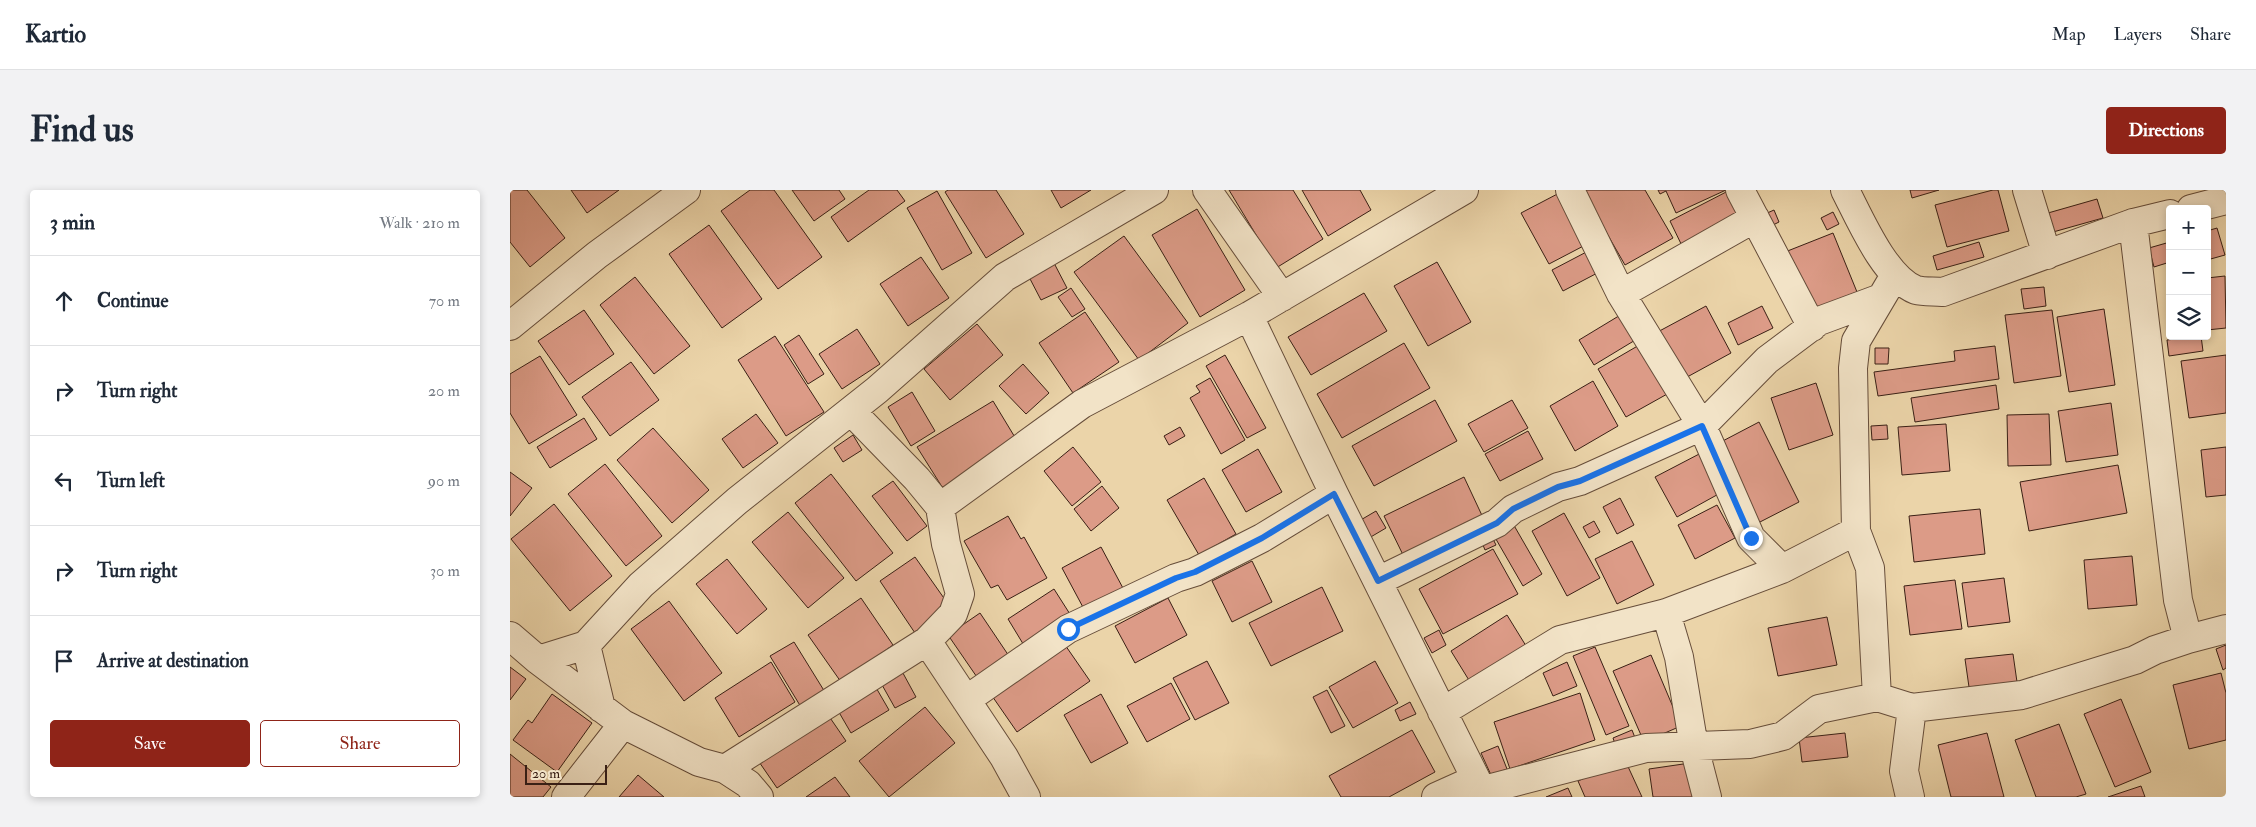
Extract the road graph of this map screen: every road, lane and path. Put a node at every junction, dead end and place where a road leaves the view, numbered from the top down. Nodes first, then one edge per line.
1 (686, 190) edge
2 (1154, 190) edge
3 (1207, 190) edge
4 (1464, 190) edge
5 (1570, 190) edge
6 (1740, 190) edge
7 (1845, 190) edge
8 (2027, 190) edge
9 (2226, 200) edge
10 (2207, 205) edge
11 (2166, 215) edge
12 (1755, 218) junction
13 (2133, 223) junction
14 (2047, 255) junction
15 (1895, 275) junction
16 (1622, 294) junction
17 (1282, 297) junction
18 (1881, 298) junction
19 (1248, 316) junction
20 (510, 326) edge
21 (1812, 327) junction
22 (851, 411) junction
23 (1702, 426) junction
24 (1334, 494) junction
25 (940, 507) junction
26 (1856, 531) junction
27 (1782, 569) junction
28 (1378, 581) junction
29 (1666, 613) junction
30 (2226, 629) edge
31 (510, 636) edge
32 (2188, 639) junction
33 (927, 641) junction
34 (586, 645) junction
35 (538, 660) junction
36 (1877, 697) junction
37 (966, 700) junction
38 (601, 708) junction
39 (1912, 708) junction
40 (1442, 712) junction
41 (624, 724) junction
42 (1694, 747) junction
43 (725, 769) junction
44 (1479, 789) edge
45 (566, 797) edge
46 (759, 797) edge
47 (1026, 797) edge
48 (1436, 797) edge
49 (1707, 797) edge
50 (1910, 797) edge

1 - 20 street
2 - 22 street
3 - 17 street
4 - 17 street
5 - 16 street
6 - 12 street
7 - 15 street
8 - 14 street
9 - 10 street
11 - 13 street
12 - 16 street
12 - 21 street
13 - 14 street
13 - 32 street
14 - 15 street
15 - 18 street
16 - 23 street
17 - 19 street
18 - 21 street
18 - 26 street
19 - 24 street
19 - 25 street
21 - 23 street
22 - 25 street
22 - 34 street
23 - 27 street
23 - 28 street
24 - 28 street
24 - 37 street
25 - 33 street
26 - 27 street
26 - 36 street
27 - 29 street
28 - 40 street
29 - 40 street
29 - 42 street
30 - 32 street
31 - 35 street
32 - 39 street
33 - 37 street
33 - 43 street
34 - 35 street
34 - 38 street
35 - 38 street
36 - 39 street
36 - 42 street
37 - 47 street
38 - 41 street
39 - 50 street
40 - 44 street
41 - 43 street
41 - 45 street
42 - 44 street
42 - 49 street
43 - 46 street
44 - 48 street

